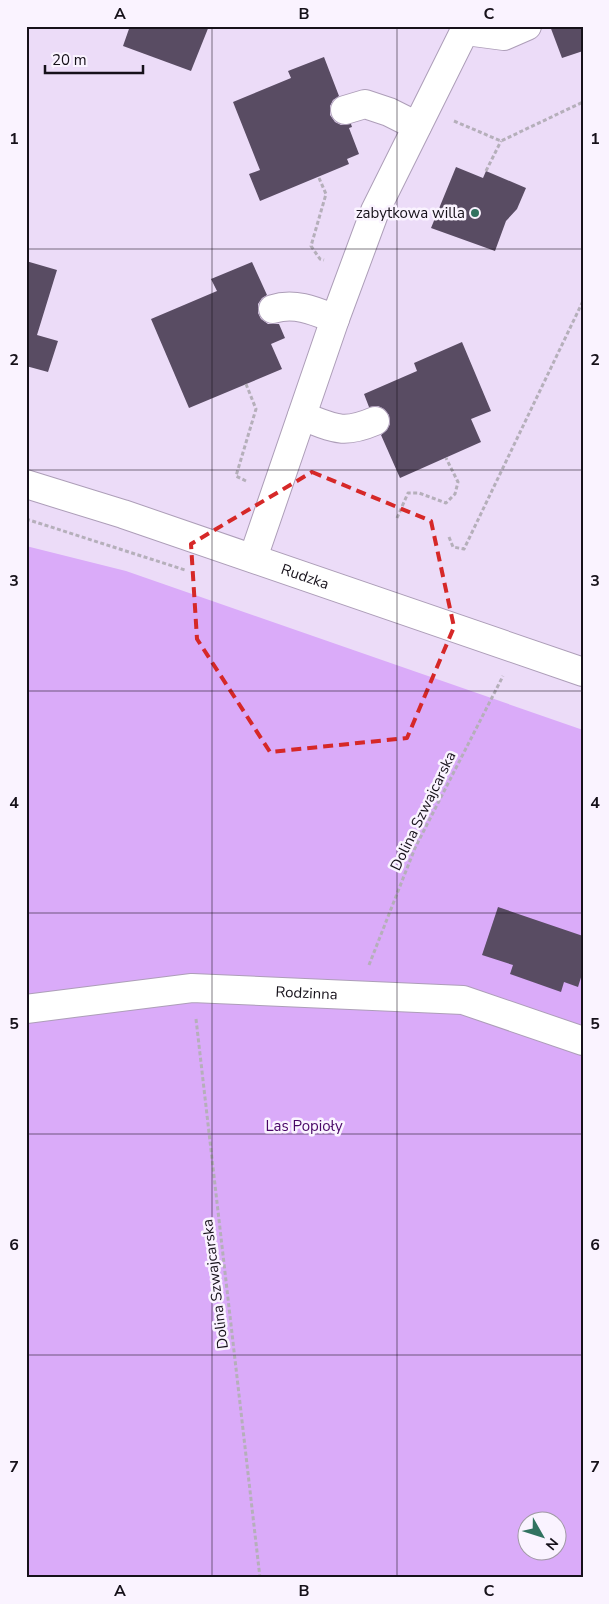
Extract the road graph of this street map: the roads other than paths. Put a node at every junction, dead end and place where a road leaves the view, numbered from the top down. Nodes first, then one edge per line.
1 (527, 26) edge
2 (467, 29) edge
3 (345, 110) dead end
4 (422, 118) junction
5 (272, 309) dead end
6 (335, 319) junction
7 (302, 416) junction
8 (375, 421) dead end
9 (26, 484) edge
10 (253, 558) junction
11 (583, 672) edge
12 (26, 1009) edge
13 (583, 1042) edge

1 - 2 street
2 - 4 street
3 - 4 street
4 - 6 street
5 - 6 street
6 - 7 street
7 - 8 street
7 - 10 street
9 - 10 street, Rudzka
10 - 11 street, Rudzka
12 - 13 street, Rodzinna

